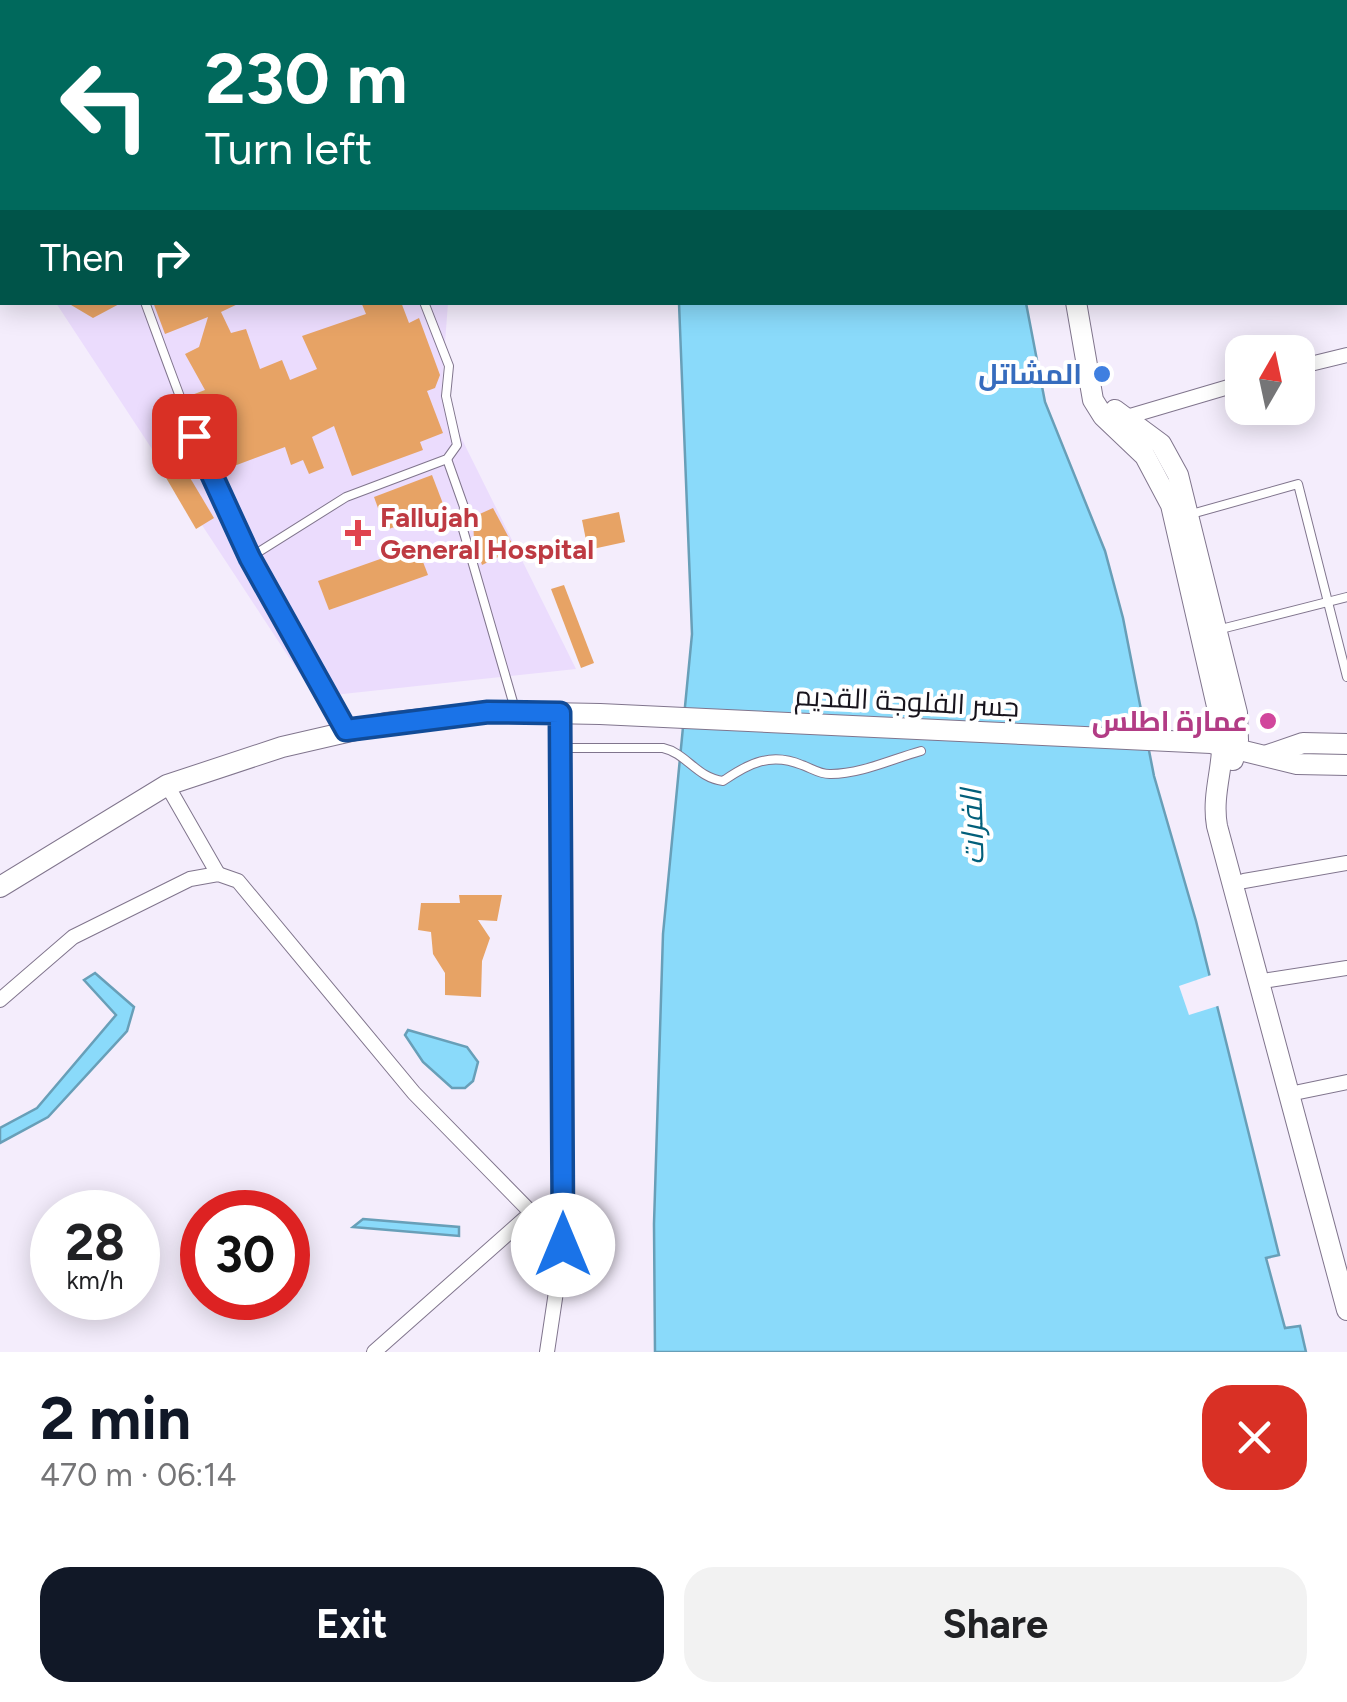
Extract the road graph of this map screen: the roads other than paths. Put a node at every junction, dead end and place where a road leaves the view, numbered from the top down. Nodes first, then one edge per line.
1 (146, 305) edge
2 (425, 305) edge
3 (1076, 305) edge
4 (1088, 305) edge
5 (1347, 355) edge
6 (1315, 363) edge
7 (1225, 388) edge
8 (1116, 420) junction
9 (447, 459) junction
10 (1188, 515) junction
11 (250, 558) junction
12 (1347, 597) edge
13 (1330, 601) junction
14 (1216, 630) junction
15 (1347, 677) edge
16 (516, 712) junction
17 (560, 713) junction
18 (346, 730) junction
19 (1347, 744) edge
20 (1224, 747) junction
21 (560, 748) junction
22 (922, 751) dead end
23 (1266, 756) junction
24 (1347, 765) edge
25 (167, 785) junction
26 (1347, 863) edge
27 (218, 874) junction
28 (1244, 881) junction
29 (0, 887) edge
30 (1347, 968) edge
31 (1269, 980) junction
32 (0, 1000) edge
33 (1347, 1082) edge
34 (1299, 1092) junction
35 (531, 1212) junction
36 (563, 1245) junction
37 (1347, 1270) edge
38 (1347, 1310) edge
39 (374, 1352) edge
40 (547, 1352) edge

1 - 11 lane
2 - 9 lane
3 - 8 street
4 - 8 street
5 - 6 street
7 - 8 street
8 - 10 street
8 - 20 street
9 - 11 lane
9 - 16 lane
10 - 13 lane
10 - 14 street
11 - 18 lane
12 - 13 lane
13 - 14 lane
13 - 15 lane
14 - 20 street
16 - 17 street, جسر الفلوجة القديم
16 - 18 street, جسر الفلوجة القديم
17 - 20 street, جسر الفلوجة القديم
17 - 21 street
18 - 25 street, جسر الفلوجة القديم
19 - 23 street
20 - 23 street, جسر الفلوجة القديم
20 - 28 street
20 - 38 street
21 - 22 lane
21 - 36 street
23 - 24 street, جسر الفلوجة القديم
25 - 27 street
25 - 29 street, جسر الفلوجة القديم
26 - 28 street
27 - 32 street
27 - 35 street
28 - 31 street
30 - 31 street
31 - 34 street
33 - 34 street
34 - 37 street
35 - 36 street
35 - 39 street
36 - 40 street

